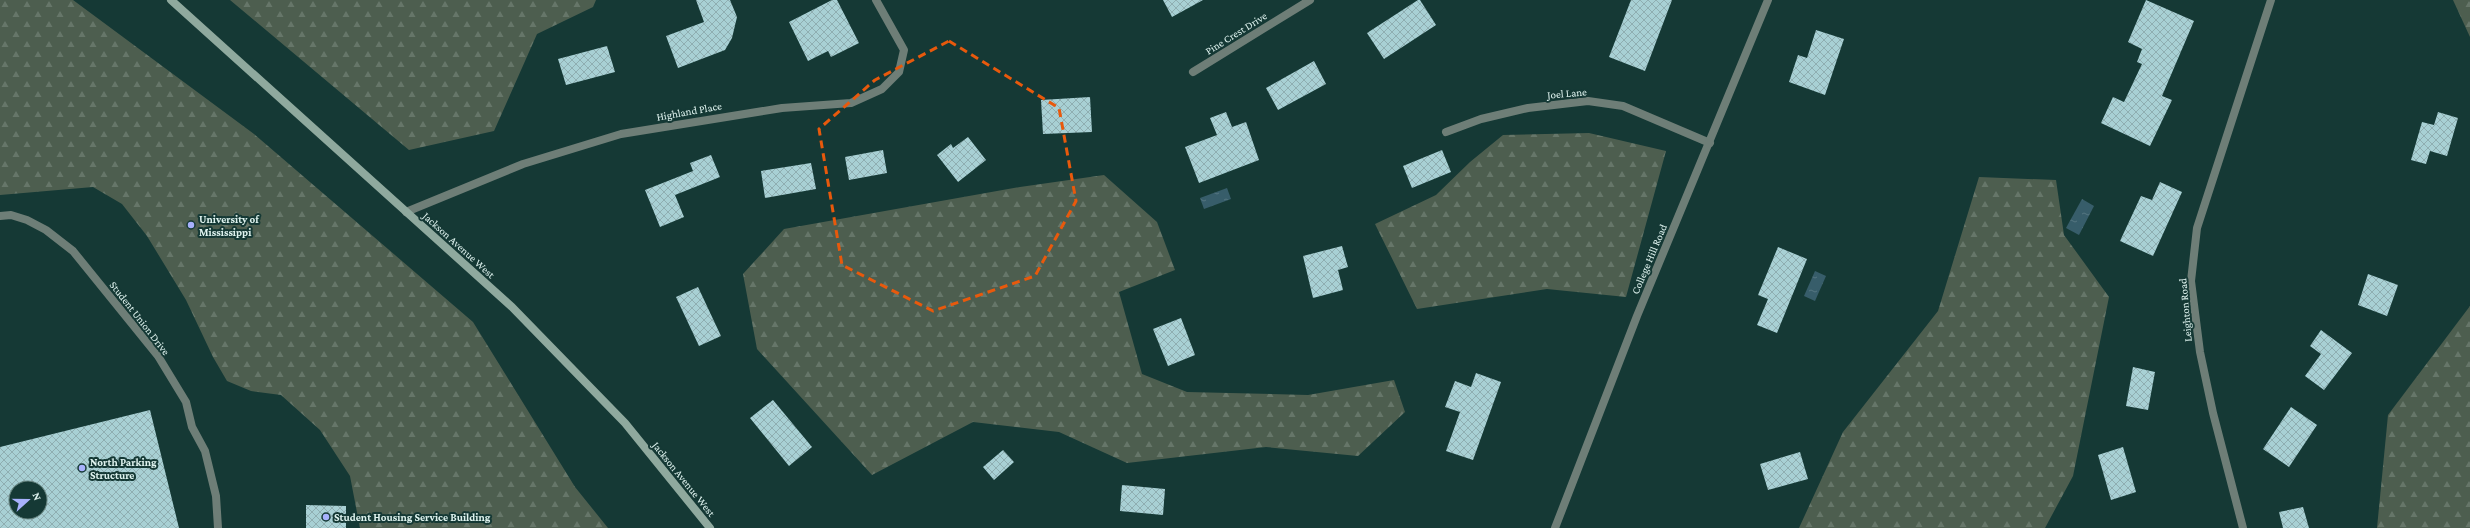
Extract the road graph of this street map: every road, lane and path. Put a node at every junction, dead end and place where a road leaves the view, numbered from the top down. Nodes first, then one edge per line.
1 (171, 0) edge
2 (876, 0) edge
3 (1310, 0) edge
4 (1768, 0) edge
5 (2272, 0) edge
6 (1193, 72) dead end
7 (1446, 132) dead end
8 (1710, 143) junction
9 (406, 212) junction
10 (0, 216) edge
11 (218, 528) edge
12 (710, 528) edge
13 (1555, 528) edge
14 (2243, 528) edge

1 - 9 main road, Jackson Avenue West
2 - 9 street, Highland Place
3 - 6 street, Pine Crest Drive
4 - 8 street, College Hill Road
5 - 14 street, Leighton Road
7 - 8 street, Joel Lane
8 - 13 street, College Hill Road
9 - 12 main road, Jackson Avenue West
10 - 11 street, Student Union Drive

